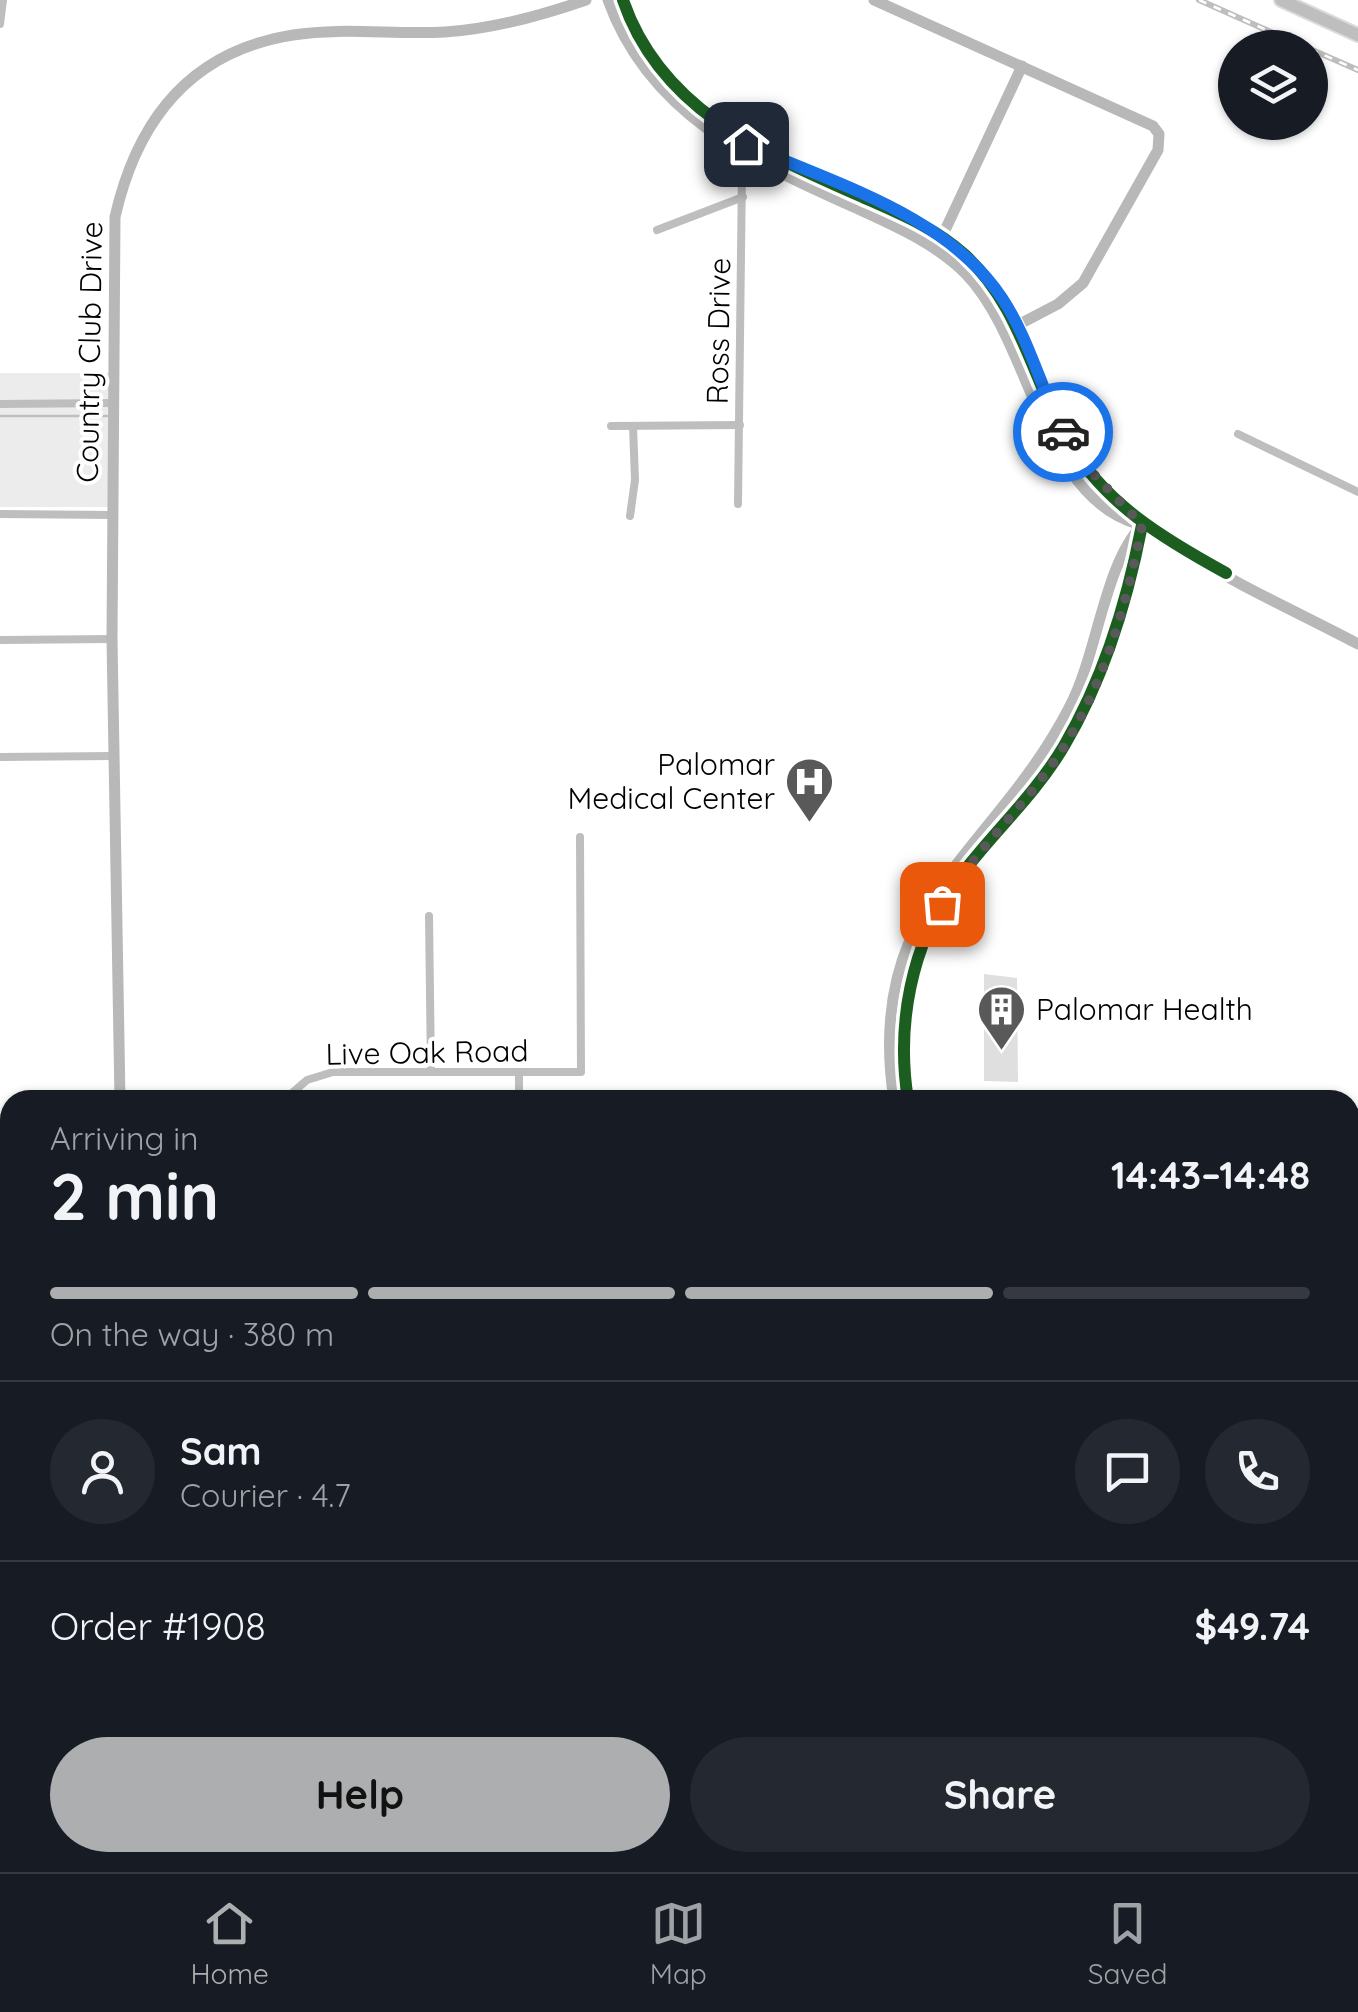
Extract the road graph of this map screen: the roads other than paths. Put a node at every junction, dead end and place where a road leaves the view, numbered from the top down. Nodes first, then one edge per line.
1 (3, 0) edge
2 (586, 0) edge
3 (608, 0) edge
4 (623, 0) edge
5 (874, 0) edge
6 (1280, 0) edge
7 (0, 24) edge
8 (1358, 35) edge
9 (1022, 66) junction
10 (748, 158) junction
11 (742, 197) junction
12 (657, 230) dead end
13 (942, 237) junction
14 (935, 249) junction
15 (1018, 325) junction
16 (114, 403) junction
17 (0, 404) edge
18 (740, 424) junction
19 (611, 426) dead end
20 (633, 426) junction
21 (1238, 434) dead end
22 (1358, 492) edge
23 (738, 504) dead end
24 (0, 514) edge
25 (112, 516) junction
26 (630, 516) dead end
27 (1142, 525) junction
28 (112, 639) junction
29 (0, 640) edge
30 (1358, 644) edge
31 (114, 756) junction
32 (0, 757) edge
33 (580, 837) dead end
34 (429, 916) dead end
35 (431, 1072) junction
36 (519, 1072) junction
37 (120, 1090) edge
38 (293, 1090) edge
39 (518, 1090) edge
40 (894, 1090) edge
41 (907, 1090) edge

1 - 7 street
2 - 16 main road, Country Club Drive
3 - 10 main road
4 - 13 main road
5 - 9 main road
6 - 8 main road
9 - 13 main road
9 - 15 main road
10 - 11 street, Ross Drive
10 - 14 main road
11 - 12 street
11 - 18 street, Ross Drive
13 - 14 main road
13 - 15 main road
14 - 27 main road
15 - 27 main road
16 - 17 street
16 - 25 main road, Country Club Drive
18 - 20 street
18 - 23 street, Ross Drive
19 - 20 street
20 - 26 street
21 - 22 street
24 - 25 street
25 - 28 main road, Country Club Drive
27 - 30 main road
27 - 40 main road
27 - 41 main road
28 - 29 street
28 - 31 main road, Country Club Drive
31 - 32 street
31 - 37 main road, Country Club Drive
33 - 36 street, Live Oak Road
34 - 35 street
35 - 36 street, Live Oak Road
35 - 38 street, Live Oak Road
36 - 39 street

